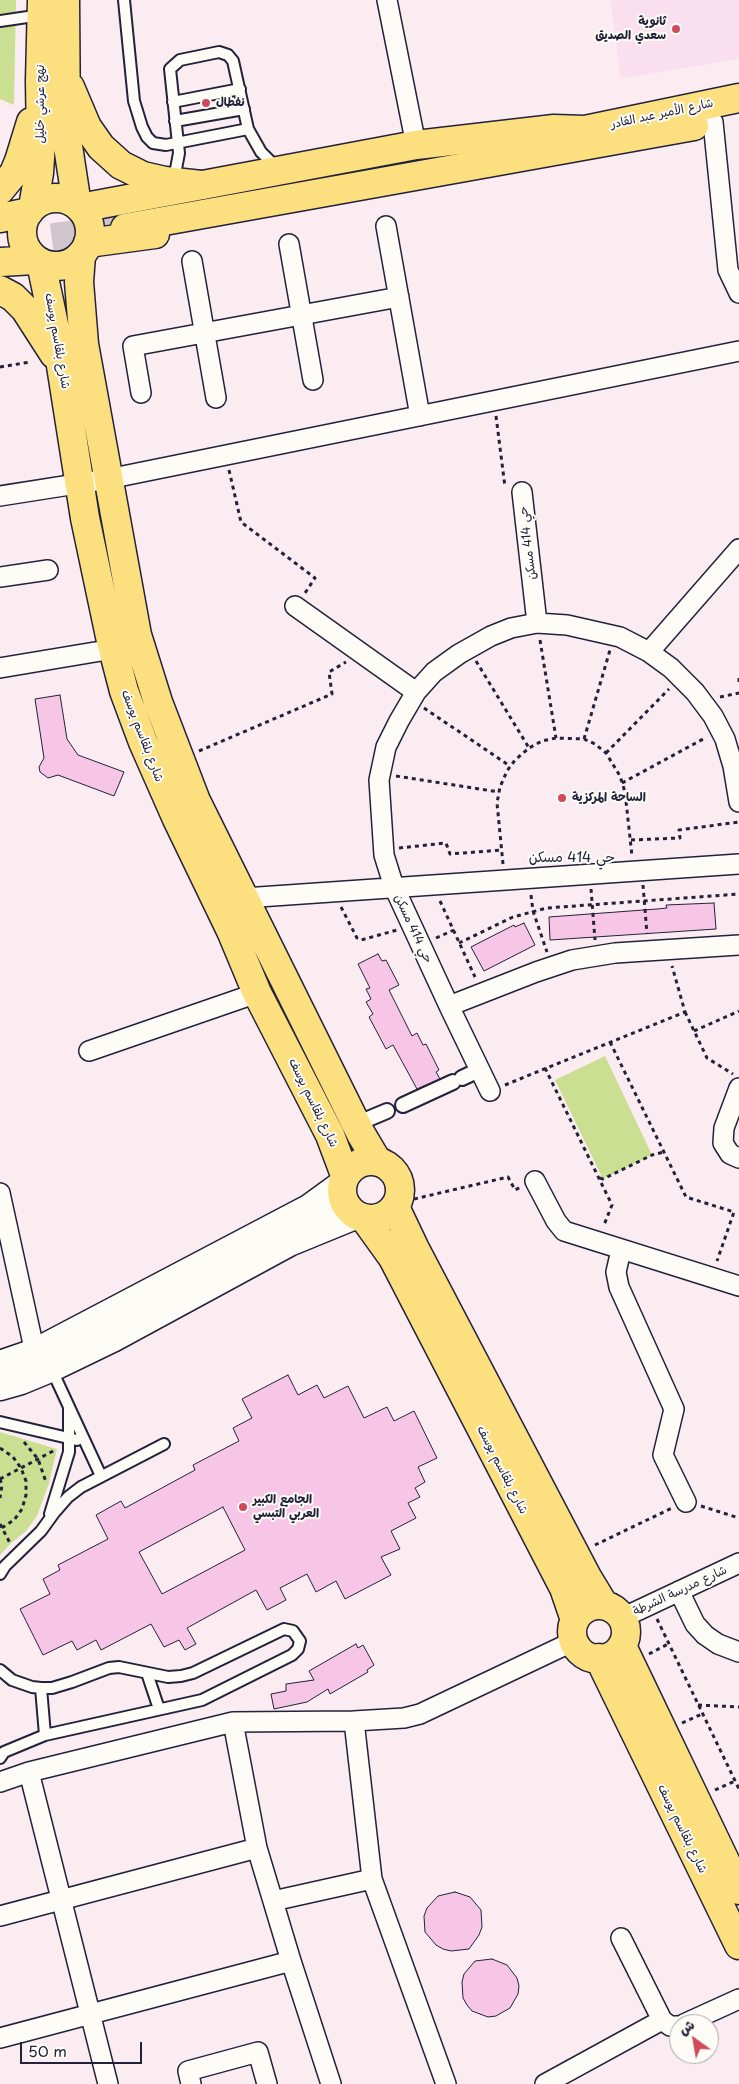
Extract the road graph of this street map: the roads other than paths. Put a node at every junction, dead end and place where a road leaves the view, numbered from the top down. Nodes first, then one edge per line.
1 (65, 0) edge
2 (124, 0) edge
3 (387, 0) edge
4 (42, 8) edge
5 (0, 21) edge
6 (65, 71) junction
7 (40, 81) junction
8 (240, 89) junction
9 (739, 98) edge
10 (173, 102) junction
11 (244, 110) junction
12 (739, 117) edge
13 (176, 121) junction
14 (703, 124) junction
15 (248, 129) junction
16 (585, 130) junction
17 (178, 142) junction
18 (416, 145) junction
19 (279, 171) junction
20 (166, 187) junction
21 (0, 190) edge
22 (78, 207) junction
23 (31, 209) junction
24 (386, 226) dead end
25 (3, 239) edge
26 (289, 244) dead end
27 (85, 249) junction
28 (38, 261) junction
29 (192, 262) dead end
30 (0, 290) edge
31 (739, 292) edge
32 (399, 296) junction
33 (301, 315) junction
34 (205, 333) junction
35 (739, 351) edge
36 (61, 366) junction
37 (313, 380) dead end
38 (141, 392) dead end
39 (216, 398) dead end
40 (420, 416) junction
41 (108, 479) junction
42 (80, 484) junction
43 (522, 492) road end
44 (0, 496) edge
45 (739, 549) edge
46 (48, 570) dead end
47 (0, 577) edge
48 (295, 606) road end
49 (537, 623) junction
50 (113, 649) junction
51 (649, 652) junction
52 (0, 668) edge
53 (413, 696) junction
54 (739, 802) edge
55 (739, 864) edge
56 (394, 887) junction
57 (244, 898) junction
58 (739, 945) edge
59 (257, 993) junction
60 (449, 1006) junction
61 (89, 1051) dead end
62 (480, 1070) junction
63 (739, 1088) edge
64 (490, 1091) road end
65 (403, 1105) dead end
66 (387, 1111) dead end
67 (356, 1124) junction
68 (739, 1158) edge
69 (377, 1161) junction
70 (343, 1180) junction
71 (535, 1181) road end
72 (0, 1192) edge
73 (397, 1204) junction
74 (360, 1217) junction
75 (621, 1250) junction
76 (739, 1286) edge
77 (43, 1360) junction
78 (0, 1365) edge
79 (0, 1386) edge
80 (69, 1408) junction
81 (0, 1422) edge
82 (70, 1439) junction
83 (85, 1442) junction
84 (164, 1444) dead end
85 (101, 1476) junction
86 (686, 1502) road end
87 (41, 1532) junction
88 (739, 1563) edge
89 (0, 1574) edge
90 (679, 1591) junction
91 (613, 1612) junction
92 (574, 1631) junction
93 (610, 1652) junction
94 (739, 1652) edge
95 (0, 1670) edge
96 (148, 1673) junction
97 (42, 1688) junction
98 (159, 1709) junction
99 (354, 1721) junction
100 (233, 1722) junction
101 (45, 1735) junction
102 (0, 1758) edge
103 (29, 1772) junction
104 (0, 1782) edge
105 (257, 1848) junction
106 (372, 1879) junction
107 (739, 1890) edge
108 (61, 1899) junction
109 (274, 1901) junction
110 (0, 1916) edge
111 (621, 1938) dead end
112 (739, 1945) edge
113 (291, 1961) junction
114 (739, 1999) edge
115 (706, 2014) edge
116 (90, 2016) junction
117 (669, 2021) edge
118 (669, 2023) edge
119 (0, 2038) edge
120 (547, 2083) edge
121 (108, 2084) edge
122 (191, 2084) edge
123 (266, 2084) edge
124 (330, 2084) edge
125 (446, 2084) edge

1 - 6 main road, نهج عرشي خليل
2 - 17 lane
3 - 18 street
4 - 5 lane
4 - 7 main road, نهج عرشي خليل
6 - 20 main road
6 - 22 main road, نهج عرشي خليل
7 - 21 main road
7 - 23 main road, نهج عرشي خليل
8 - 10 lane
8 - 10 lane
8 - 11 lane
9 - 16 main road, شارع الأمير عبد القادر
10 - 13 lane
11 - 13 lane
11 - 15 lane
12 - 14 main road, شارع الأمير عبد القادر
13 - 17 lane
14 - 16 main road
14 - 27 main road
14 - 31 street
15 - 17 lane
15 - 19 lane
16 - 18 main road
17 - 20 lane
18 - 19 main road
19 - 20 main road
20 - 22 main road
22 - 23 main road
22 - 27 main road
23 - 25 main road
23 - 28 main road
24 - 32 street
25 - 28 main road
26 - 33 street
27 - 28 main road
27 - 41 main road, شارع بلقاسم يوسف
28 - 36 main road, شارع بلقاسم يوسف
29 - 34 street
30 - 36 main road
32 - 33 street
32 - 40 street
33 - 34 street
33 - 37 street
34 - 38 street
34 - 39 street
35 - 40 street
36 - 42 main road, شارع بلقاسم يوسف
40 - 41 street
41 - 42 street
41 - 57 main road, شارع بلقاسم يوسف
42 - 44 street
42 - 50 main road, شارع بلقاسم يوسف
43 - 49 street, حي 414 مسكن
45 - 51 street
46 - 47 street
48 - 53 street
49 - 51 street, حي 414 مسكن
49 - 53 street, حي 414 مسكن
50 - 52 street
50 - 59 main road, شارع بلقاسم يوسف
51 - 54 street, حي 414 مسكن
53 - 56 street, حي 414 مسكن
55 - 56 street
56 - 57 street
56 - 60 street, حي 414 مسكن
57 - 67 main road, شارع بلقاسم يوسف
58 - 60 street
59 - 61 street
59 - 70 main road, شارع بلقاسم يوسف
60 - 62 street, حي 414 مسكن
62 - 64 street, حي 414 مسكن
62 - 65 street
63 - 68 street
66 - 67 street
67 - 69 main road, شارع بلقاسم يوسف
69 - 70 main road
69 - 73 main road
70 - 74 main road
70 - 77 main road
71 - 75 street
72 - 77 street
73 - 74 main road
73 - 91 main road, شارع بلقاسم يوسف
74 - 77 main road
74 - 92 main road, شارع بلقاسم يوسف
75 - 76 street
75 - 86 street
77 - 78 main road
77 - 79 main road
77 - 80 lane
80 - 82 lane
80 - 83 lane
81 - 82 lane
82 - 83 lane
82 - 87 lane
83 - 85 lane
84 - 85 lane
85 - 87 lane
87 - 89 lane
88 - 90 street, شارع مدرسة الشرطة
90 - 91 street, شارع مدرسة الشرطة
90 - 94 street
91 - 92 main road
91 - 93 main road
92 - 93 main road
92 - 99 street
93 - 107 main road, شارع بلقاسم يوسف
93 - 112 main road, شارع بلقاسم يوسف
95 - 97 lane
96 - 97 lane
96 - 98 lane
96 - 98 lane
97 - 101 lane
98 - 101 lane
99 - 100 street
99 - 106 street
100 - 103 street
100 - 105 street
101 - 102 lane
103 - 104 street
103 - 108 street
105 - 108 street
105 - 109 street
106 - 109 street
106 - 125 street
108 - 110 street
108 - 116 street
109 - 113 street
111 - 117 street
113 - 116 street
113 - 124 street
114 - 115 street
116 - 119 street
116 - 121 street
118 - 120 street
122 - 123 street

